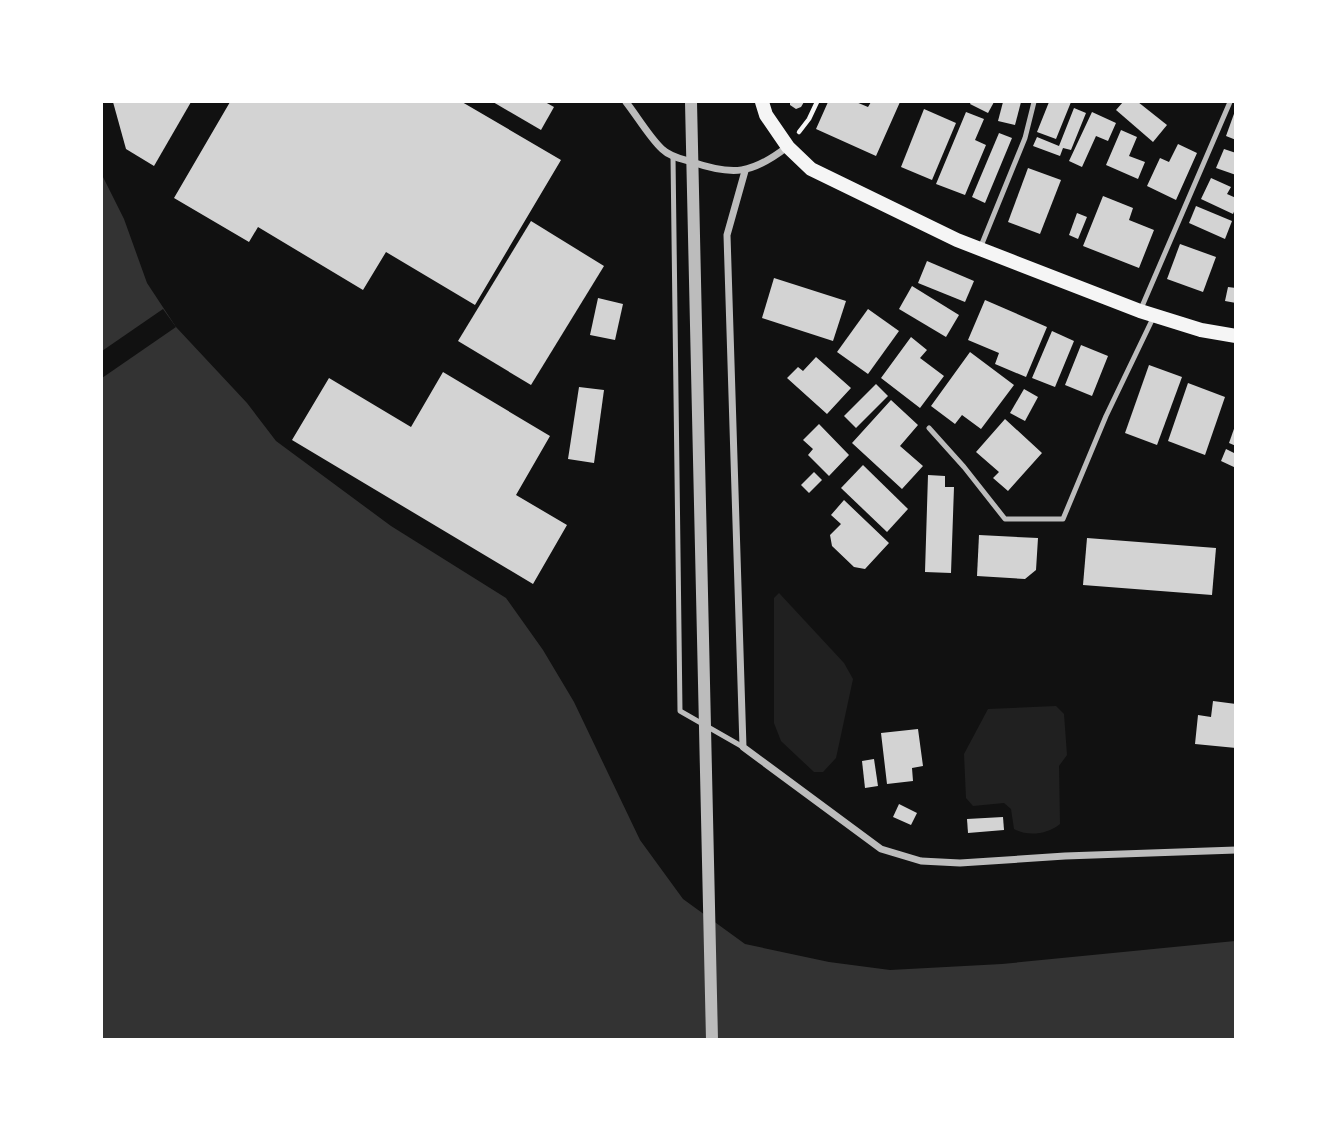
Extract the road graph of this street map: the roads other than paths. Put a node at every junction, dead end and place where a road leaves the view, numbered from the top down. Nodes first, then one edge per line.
1 (626, 102) edge
2 (691, 102) edge
3 (762, 102) edge
4 (1034, 102) edge
5 (1230, 102) edge
6 (788, 147) junction
7 (673, 156) junction
8 (745, 171) junction
9 (980, 249) junction
10 (1147, 314) junction
11 (1236, 336) edge
12 (929, 428) dead end
13 (743, 747) junction
14 (1236, 850) edge
15 (712, 1040) edge

1 - 7 street
2 - 15 street
3 - 6 main road
4 - 9 lane
5 - 10 lane
6 - 8 street
6 - 9 main road
7 - 8 street
7 - 13 lane
8 - 13 street
9 - 10 main road
10 - 11 main road
10 - 12 lane
13 - 14 street

